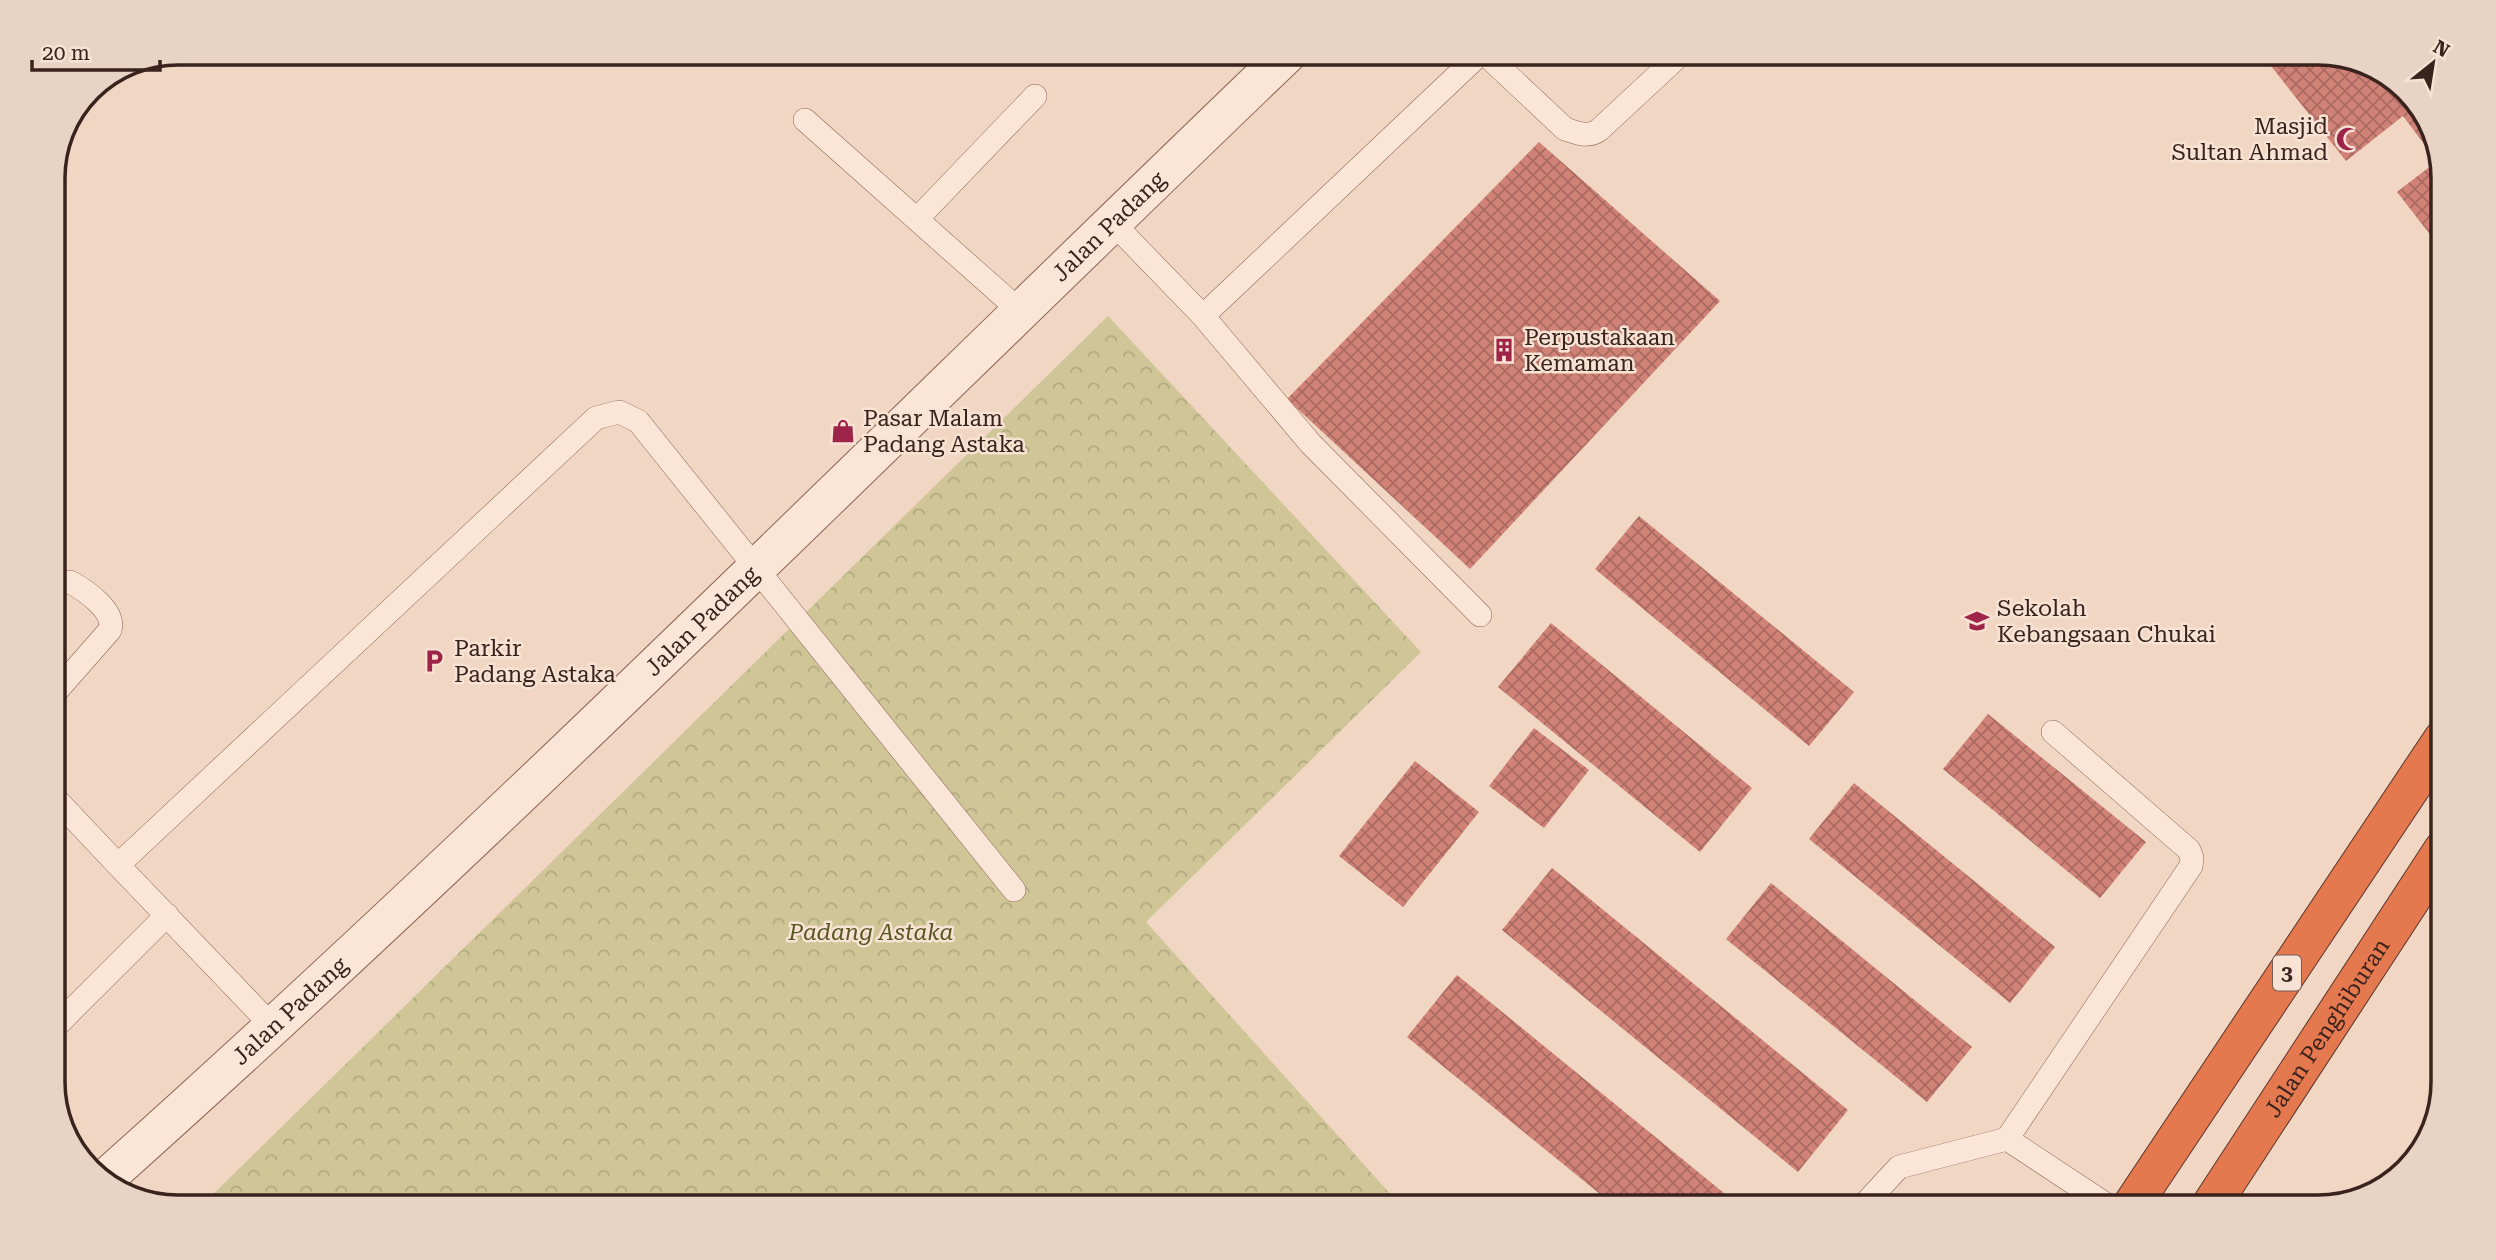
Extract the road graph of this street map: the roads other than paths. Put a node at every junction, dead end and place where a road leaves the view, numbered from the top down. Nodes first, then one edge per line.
1 (1275, 65) edge
2 (1469, 65) edge
3 (1495, 65) edge
4 (1670, 65) edge
5 (1035, 96) dead end
6 (805, 120) dead end
7 (917, 219) junction
8 (1112, 222) junction
9 (1020, 311) junction
10 (1203, 316) junction
11 (757, 567) junction
12 (65, 582) edge
13 (1480, 615) dead end
14 (65, 681) edge
15 (2053, 732) dead end
16 (2431, 757) edge
17 (65, 809) edge
18 (118, 865) junction
19 (2431, 868) edge
20 (1014, 890) dead end
21 (167, 915) junction
22 (65, 1017) edge
23 (274, 1028) junction
24 (2007, 1139) junction
25 (111, 1173) edge
26 (1874, 1195) edge
27 (2091, 1195) edge
28 (2140, 1195) edge
29 (2218, 1195) edge

1 - 8 street, Jalan Padang
2 - 10 lane
3 - 4 lane
5 - 7 lane
6 - 7 lane
7 - 9 lane
8 - 9 street, Jalan Padang
8 - 10 lane
9 - 11 street, Jalan Padang
10 - 13 lane
11 - 18 lane
11 - 20 lane
11 - 23 street, Jalan Padang
12 - 14 lane
15 - 24 lane
16 - 28 highway, 3
17 - 18 lane
18 - 21 lane
19 - 29 highway, Jalan Penghiburan
21 - 22 lane
21 - 23 lane
23 - 25 street, Jalan Padang
24 - 26 lane
24 - 27 lane

